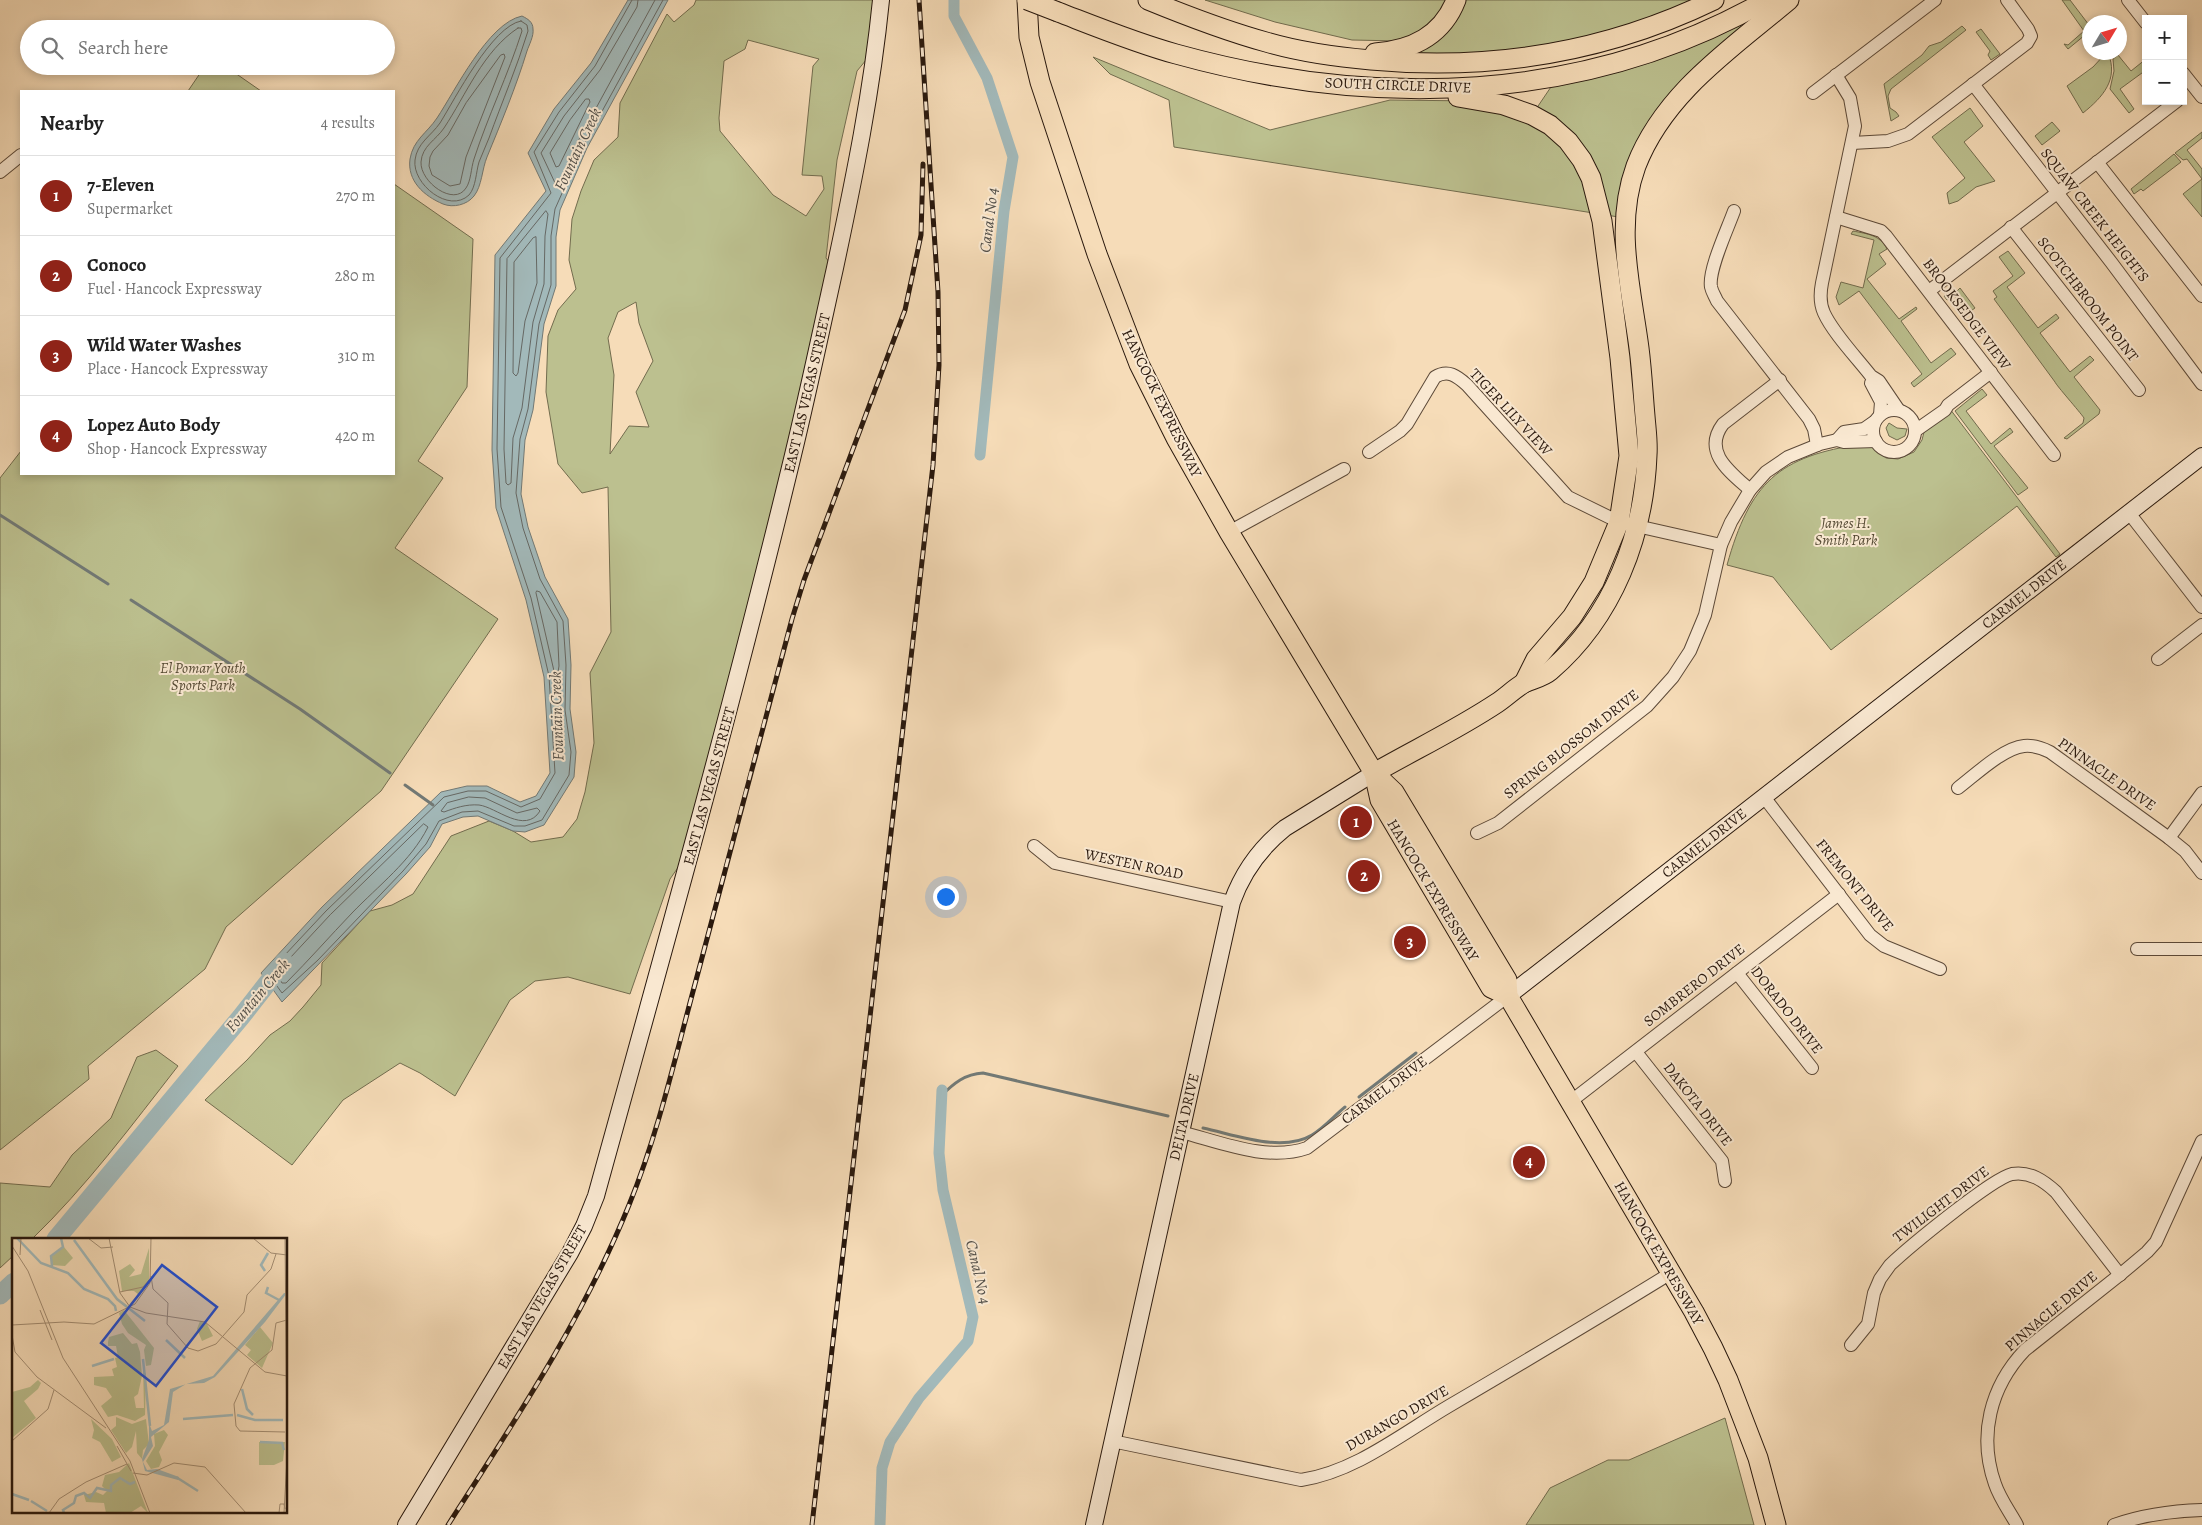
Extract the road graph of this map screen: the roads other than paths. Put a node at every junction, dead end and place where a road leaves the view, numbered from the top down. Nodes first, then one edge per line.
1 (881, 0) edge
2 (1027, 0) edge
3 (1148, 0) edge
4 (1456, 0) edge
5 (1714, 0) edge
6 (1767, 0) edge
7 (1790, 0) edge
8 (1935, 0) edge
9 (2006, 0) edge
10 (2128, 0) edge
11 (2142, 18) edge
12 (1342, 57) junction
13 (1836, 75) junction
14 (2187, 77) edge
15 (1973, 84) junction
16 (1432, 89) junction
17 (1813, 93) dead end
18 (2200, 94) edge
19 (2187, 96) edge
20 (2172, 105) edge
21 (1852, 144) junction
22 (20, 156) edge
23 (2097, 162) junction
24 (0, 172) edge
25 (2057, 192) junction
26 (1734, 210) dead end
27 (1836, 217) junction
28 (2011, 227) junction
29 (1929, 291) junction
30 (2202, 296) edge
31 (1620, 358) junction
32 (1991, 372) junction
33 (1871, 376) junction
34 (1780, 380) junction
35 (2202, 384) edge
36 (1643, 387) junction
37 (2139, 390) dead end
38 (1948, 405) junction
39 (1898, 409) junction
40 (1877, 418) junction
41 (1912, 418) junction
42 (1915, 431) junction
43 (1837, 440) junction
44 (1876, 441) junction
45 (1817, 445) junction
46 (1369, 452) dead end
47 (2054, 455) dead end
48 (2202, 456) edge
49 (1344, 469) dead end
50 (1750, 490) junction
51 (2129, 513) junction
52 (1619, 522) junction
53 (1638, 525) junction
54 (1229, 532) junction
55 (1721, 545) junction
56 (2202, 607) edge
57 (2202, 625) edge
58 (2158, 658) dead end
59 (1524, 683) junction
60 (1374, 773) junction
61 (1958, 788) dead end
62 (2202, 793) edge
63 (1764, 797) junction
64 (1477, 833) dead end
65 (2169, 838) junction
66 (1034, 846) dead end
67 (2202, 873) edge
68 (1838, 894) junction
69 (1232, 902) junction
70 (2137, 949) dead end
71 (2202, 950) edge
72 (1940, 969) dead end
73 (1737, 973) junction
74 (1508, 996) junction
75 (1636, 1052) junction
76 (1812, 1068) dead end
77 (1570, 1102) junction
78 (1181, 1132) junction
79 (2202, 1140) edge
80 (1725, 1181) dead end
81 (1671, 1273) junction
82 (2120, 1275) junction
83 (1851, 1345) dead end
84 (1112, 1441) junction
85 (2202, 1510) edge
86 (406, 1525) edge
87 (1094, 1525) edge
88 (1776, 1525) edge
89 (2017, 1525) edge
90 (2114, 1525) edge

1 - 86 street, EAST LAS VEGAS STREET
2 - 16 main road, SOUTH CIRCLE DRIVE, bridge
2 - 54 main road, HANCOCK EXPRESSWAY
3 - 12 main road, SOUTH CIRCLE DRIVE
4 - 12 main road
5 - 12 main road, SOUTH CIRCLE DRIVE
6 - 16 main road, SOUTH CIRCLE DRIVE
7 - 36 main road
8 - 13 street
9 - 15 street
10 - 11 street
13 - 17 street
13 - 21 street
14 - 18 street
15 - 21 street
15 - 25 street, SQUAW CREEK HEIGHTS
16 - 31 main road
18 - 19 street
20 - 23 street
21 - 27 street
22 - 24 street
23 - 25 street
23 - 30 street
25 - 28 street
25 - 35 street, SQUAW CREEK HEIGHTS
26 - 34 street
27 - 29 street, BROOKSEDGE VIEW
27 - 33 street
28 - 29 street
28 - 37 street, SCOTCHBROOM POINT
29 - 32 street, BROOKSEDGE VIEW
31 - 36 main road
31 - 52 main road
32 - 38 street
32 - 47 street, BROOKSEDGE VIEW
33 - 39 street
33 - 40 street
34 - 45 street
34 - 50 street
36 - 53 main road
38 - 41 street
38 - 42 street
39 - 40 street
39 - 41 street
40 - 43 street, SPRING BLOSSOM DRIVE
40 - 44 street
41 - 42 street
42 - 44 street
43 - 44 street, SPRING BLOSSOM DRIVE
43 - 45 street, SPRING BLOSSOM DRIVE
45 - 50 street, SPRING BLOSSOM DRIVE
46 - 52 street, TIGER LILY VIEW
48 - 51 street, CARMEL DRIVE
49 - 54 street
50 - 55 street, SPRING BLOSSOM DRIVE
51 - 56 street
51 - 63 street, CARMEL DRIVE
52 - 53 street
52 - 59 main road
53 - 55 street
53 - 59 main road
54 - 60 main road, HANCOCK EXPRESSWAY
55 - 64 street, SPRING BLOSSOM DRIVE
57 - 58 street
59 - 60 main road
60 - 69 street, DELTA DRIVE
60 - 74 main road, HANCOCK EXPRESSWAY
61 - 65 street, PINNACLE DRIVE
62 - 65 street
63 - 68 street, FREMONT DRIVE
63 - 74 street, CARMEL DRIVE
65 - 67 street, PINNACLE DRIVE
66 - 69 street, WESTEN ROAD
68 - 72 street, FREMONT DRIVE
68 - 73 street, SOMBRERO DRIVE
69 - 78 street, DELTA DRIVE
70 - 71 street
73 - 75 street, SOMBRERO DRIVE
73 - 76 street, DORADO DRIVE
74 - 77 main road, HANCOCK EXPRESSWAY
74 - 78 street, CARMEL DRIVE
75 - 77 street, SOMBRERO DRIVE
75 - 80 street, DAKOTA DRIVE
77 - 81 main road, HANCOCK EXPRESSWAY
78 - 84 street, DELTA DRIVE
79 - 82 street, PINNACLE DRIVE
81 - 84 street, DURANGO DRIVE
81 - 88 main road, HANCOCK EXPRESSWAY
82 - 83 street, TWILIGHT DRIVE
82 - 89 street, PINNACLE DRIVE
84 - 87 street, DELTA DRIVE
85 - 90 street

